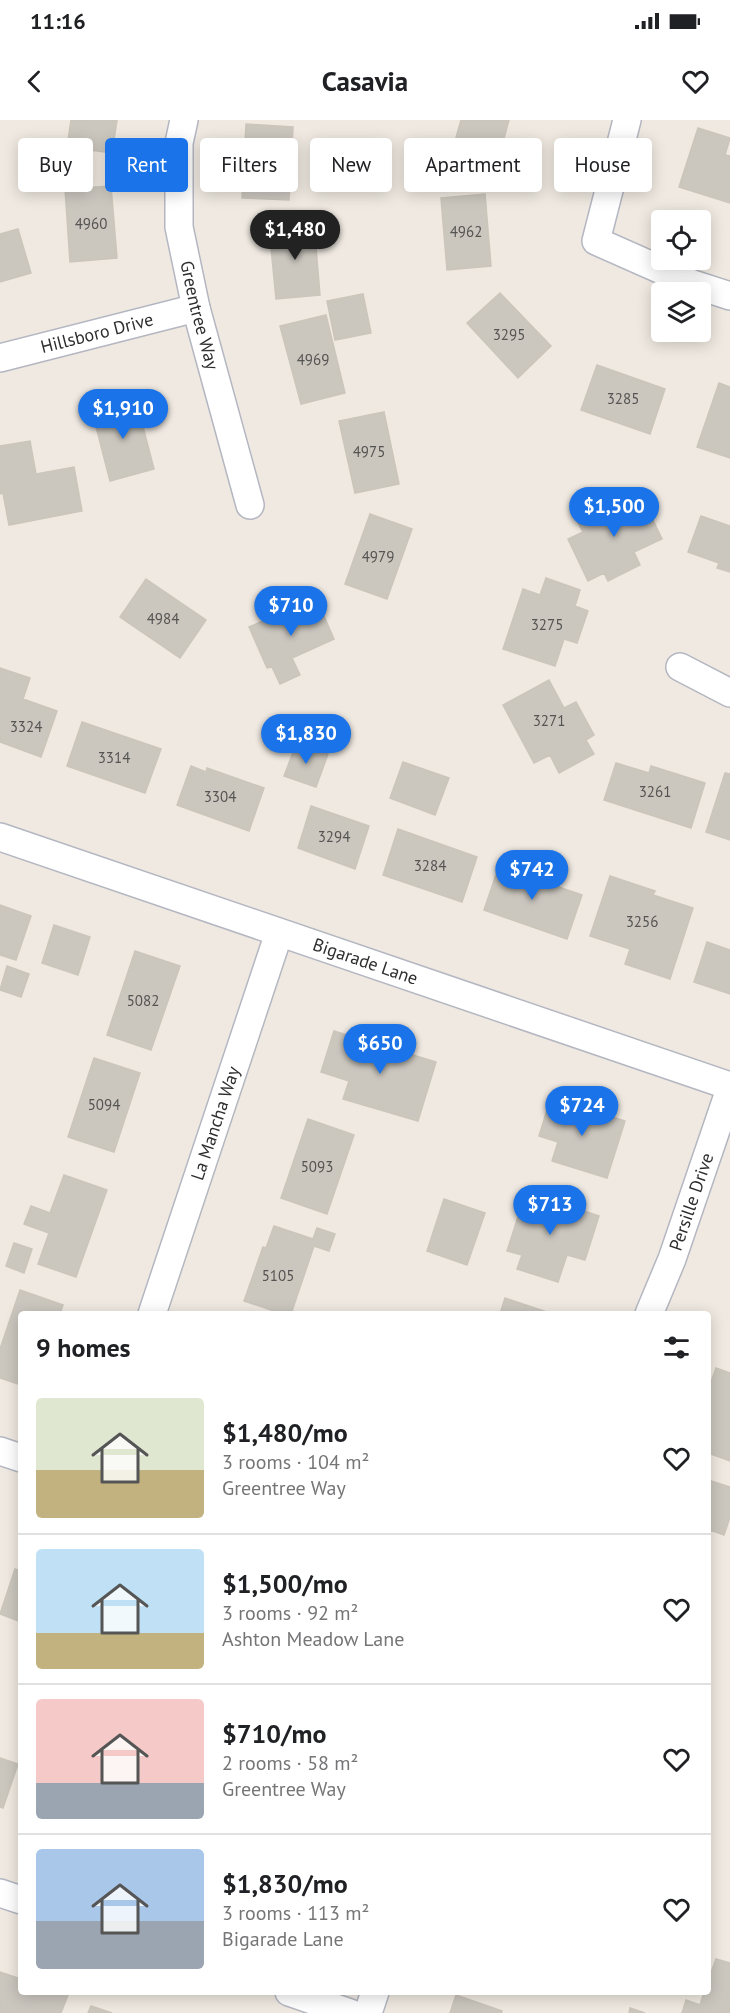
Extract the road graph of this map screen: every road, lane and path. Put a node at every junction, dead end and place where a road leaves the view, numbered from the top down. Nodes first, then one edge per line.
1 (184, 120) edge
2 (627, 120) edge
3 (730, 296) edge
4 (196, 308) junction
5 (0, 358) edge
6 (250, 505) dead end
7 (680, 667) dead end
8 (730, 693) edge
9 (0, 837) edge
10 (279, 933) junction
11 (730, 1088) edge
12 (153, 1311) edge
13 (650, 1311) edge
14 (0, 1451) edge
15 (18, 1457) edge
16 (0, 1893) edge
17 (18, 1899) edge
18 (298, 1995) edge
19 (374, 1995) edge
20 (350, 2013) edge
21 (368, 2013) edge

1 - 4 street, Greentree Way
2 - 3 street
4 - 5 street, Hillsboro Drive
4 - 6 street, Greentree Way
7 - 8 street
9 - 10 street, Bigarade Lane
10 - 11 street, Bigarade Lane
10 - 12 street, La Mancha Way
11 - 13 street, Persille Drive
14 - 15 street
16 - 17 street
18 - 20 street
19 - 21 street

